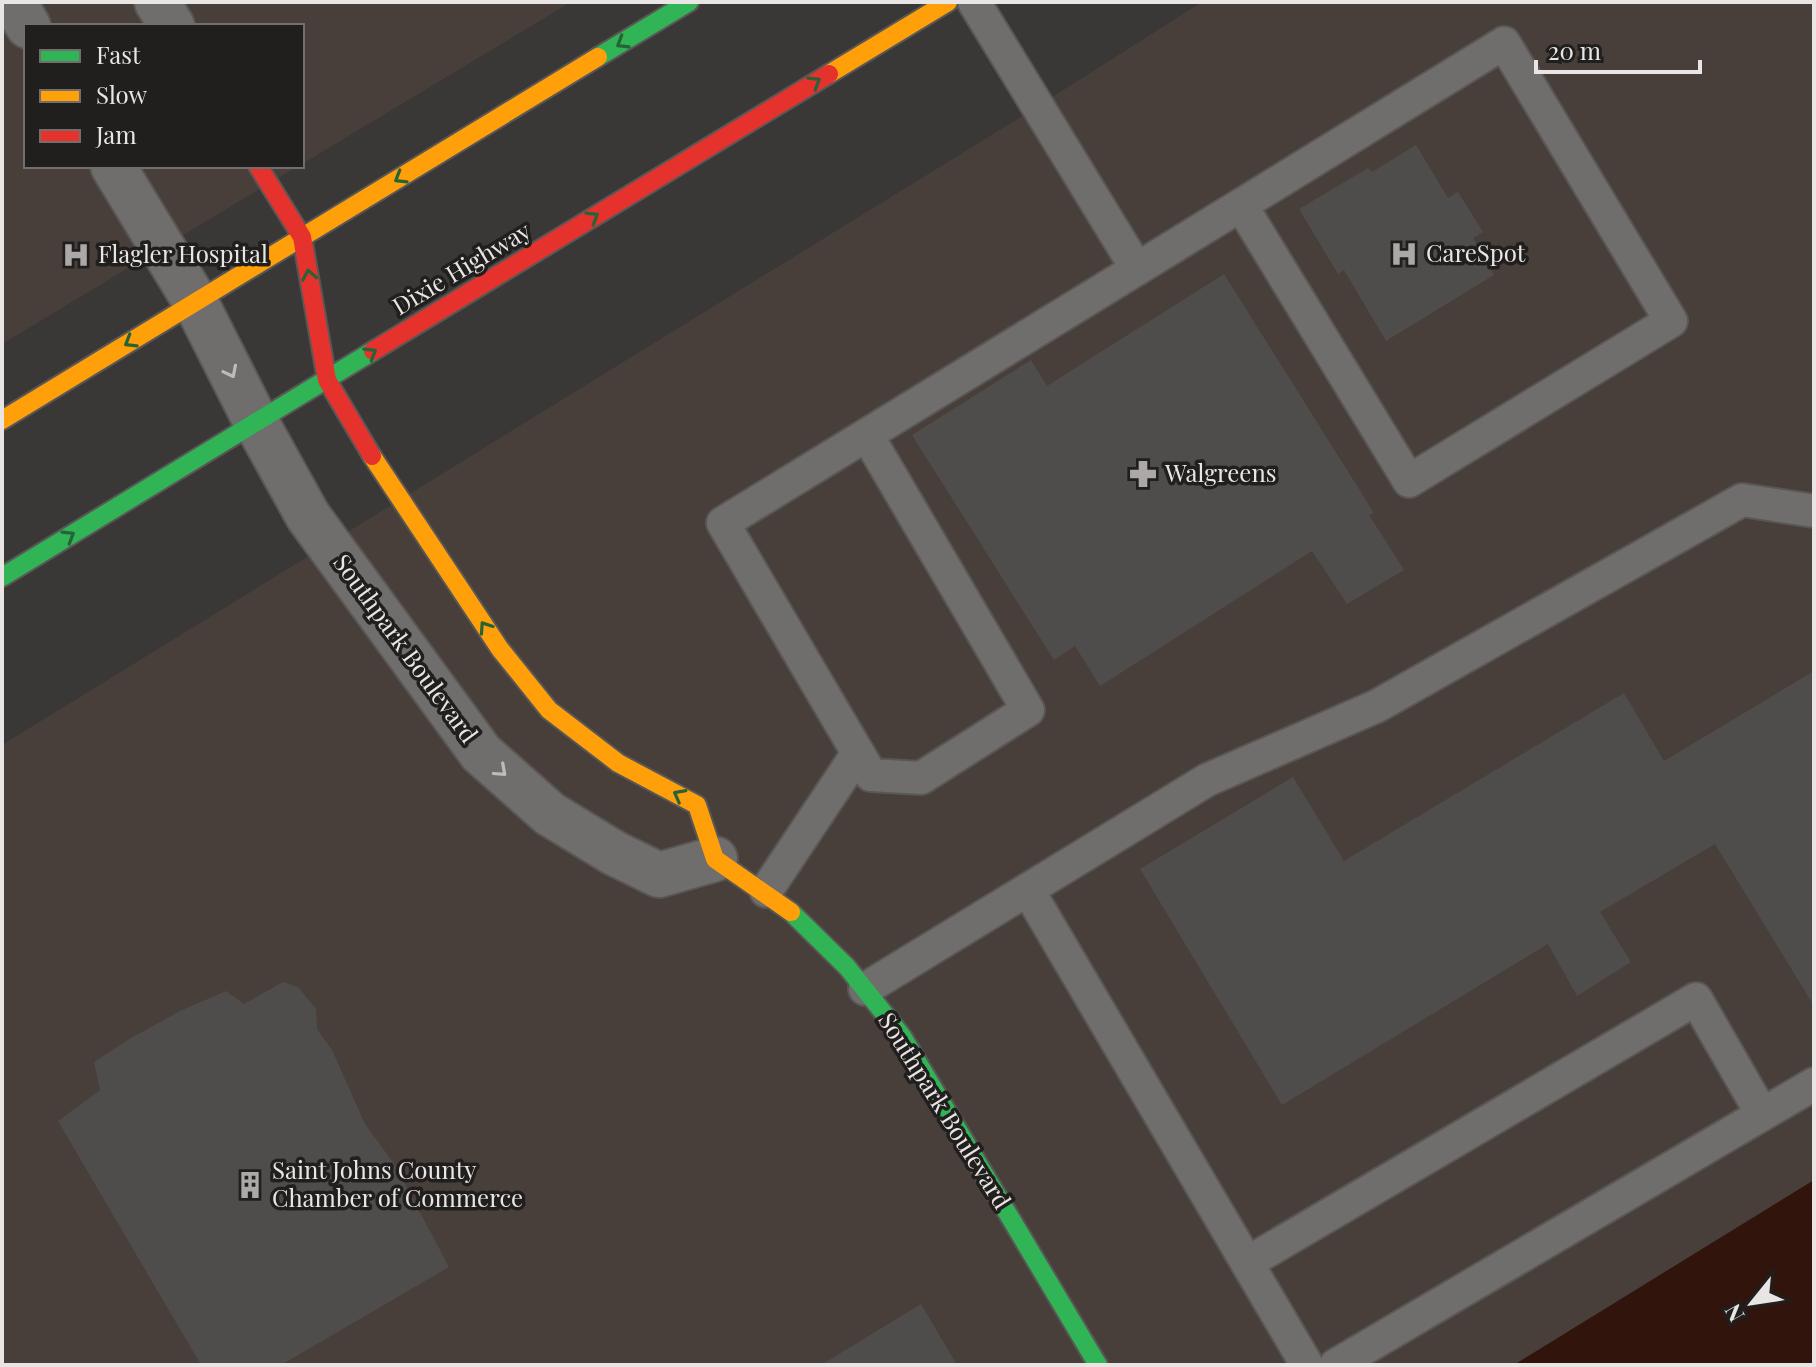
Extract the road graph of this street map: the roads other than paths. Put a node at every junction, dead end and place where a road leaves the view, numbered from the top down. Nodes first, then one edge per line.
1 (14, 2) edge
2 (157, 2) edge
3 (689, 2) edge
4 (948, 2) edge
5 (974, 2) edge
6 (27, 24) edge
7 (171, 24) edge
8 (114, 168) edge
9 (259, 168) edge
10 (1241, 205) junction
11 (302, 237) junction
12 (1137, 269) junction
13 (196, 303) junction
14 (327, 380) junction
15 (2, 420) edge
16 (256, 422) junction
17 (867, 435) junction
18 (1814, 511) edge
19 (2, 577) edge
20 (858, 753) junction
21 (715, 859) junction
22 (1028, 890) junction
23 (766, 891) junction
24 (865, 989) junction
25 (1814, 1084) edge
26 (1762, 1114) junction
27 (1247, 1263) junction
28 (1098, 1365) edge
29 (1307, 1365) edge
30 (1336, 1365) edge

1 - 6 street
2 - 7 street
3 -> 11 main road
14 -> 4 main road, Dixie Highway
5 - 12 lane
8 - 13 street, Southpark Boulevard
9 - 11 main road
10 - 10 lane
10 - 12 lane
11 - 13 main road
14 -> 11 main road
12 - 17 lane
13 -> 15 main road
13 -> 16 street, Southpark Boulevard
14 - 16 main road, Dixie Highway
21 -> 14 main road
19 -> 16 main road, Dixie Highway
16 -> 21 street, Southpark Boulevard
17 - 20 lane
17 - 20 lane
18 - 22 lane
20 - 23 lane
21 - 23 main road, Southpark Boulevard
22 - 24 lane
22 - 27 lane
23 - 24 main road, Southpark Boulevard
24 - 28 main road, Southpark Boulevard
25 - 26 lane
26 - 27 lane
26 - 30 lane
27 - 29 lane

